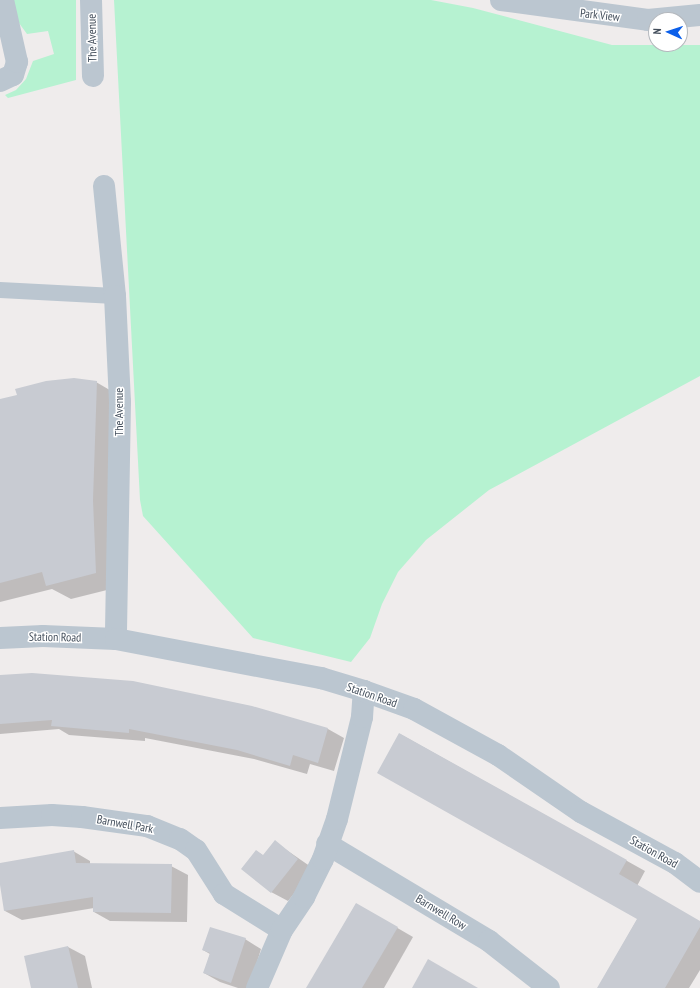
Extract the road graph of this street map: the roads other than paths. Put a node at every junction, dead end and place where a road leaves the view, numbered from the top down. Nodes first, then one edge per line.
1 (3, 0) edge
2 (91, 0) edge
3 (501, 0) edge
4 (700, 15) edge
5 (92, 76) dead end
6 (0, 81) edge
7 (104, 186) dead end
8 (0, 290) edge
9 (115, 296) junction
10 (0, 638) edge
11 (116, 639) junction
12 (364, 691) junction
13 (0, 818) edge
14 (327, 844) junction
15 (700, 882) edge
16 (282, 930) junction
17 (257, 988) edge
18 (549, 988) edge

1 - 6 street
2 - 5 street, The Avenue
3 - 4 street, Park View
7 - 9 street, The Avenue
8 - 9 lane
9 - 11 street, The Avenue
10 - 11 street, Station Road
11 - 12 street, Station Road
12 - 14 street
12 - 15 street, Station Road
13 - 16 street, Barnwell Park
14 - 16 street
14 - 18 street, Barnwell Row
16 - 17 street

